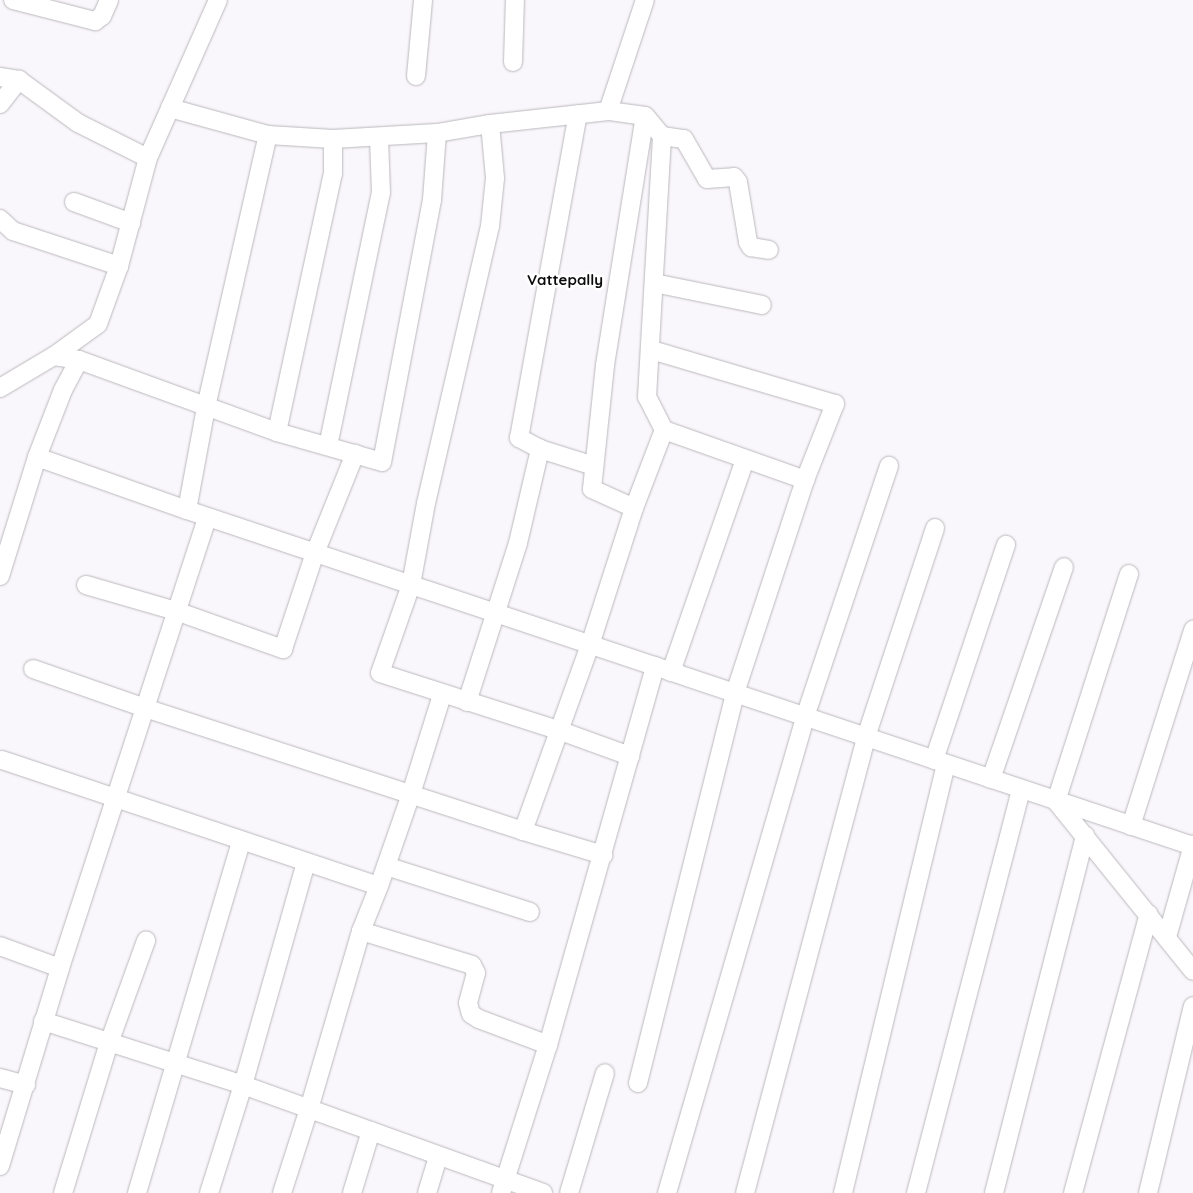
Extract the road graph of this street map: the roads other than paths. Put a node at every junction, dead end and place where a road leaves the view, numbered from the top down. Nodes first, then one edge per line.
1 (14, 0) edge
2 (108, 0) edge
3 (218, 0) edge
4 (424, 0) edge
5 (514, 0) edge
6 (645, 0) edge
7 (513, 62) dead end
8 (416, 76) dead end
9 (0, 77) edge
10 (19, 80) junction
11 (0, 104) edge
12 (170, 108) junction
13 (608, 111) junction
14 (578, 114) junction
15 (645, 116) junction
16 (490, 124) junction
17 (436, 133) junction
18 (268, 135) junction
19 (662, 136) junction
20 (379, 138) junction
21 (333, 139) junction
22 (148, 158) junction
23 (74, 202) dead end
24 (0, 218) edge
25 (131, 223) junction
26 (769, 250) dead end
27 (119, 266) junction
28 (654, 283) junction
29 (762, 305) dead end
30 (651, 350) junction
31 (54, 356) junction
32 (79, 360) junction
33 (0, 388) edge
34 (206, 407) junction
35 (664, 430) junction
36 (277, 432) junction
37 (328, 446) junction
38 (540, 449) junction
39 (355, 454) junction
40 (37, 457) junction
41 (745, 460) junction
42 (594, 466) junction
43 (889, 466) dead end
44 (805, 480) junction
45 (634, 508) junction
46 (187, 510) junction
47 (207, 517) junction
48 (935, 528) dead end
49 (1006, 545) dead end
50 (315, 553) junction
51 (1064, 567) dead end
52 (1129, 574) dead end
53 (0, 576) edge
54 (86, 585) dead end
55 (411, 585) junction
56 (176, 611) junction
57 (496, 613) junction
58 (1193, 630) edge
59 (590, 645) junction
60 (33, 668) dead end
61 (663, 669) junction
62 (735, 693) junction
63 (442, 694) junction
64 (467, 702) junction
65 (145, 708) junction
66 (805, 717) junction
67 (558, 730) junction
68 (866, 737) junction
69 (630, 756) junction
70 (2, 760) dead end
71 (940, 762) junction
72 (991, 779) junction
73 (1021, 789) junction
74 (411, 794) junction
75 (116, 797) junction
76 (1056, 800) junction
77 (1131, 826) junction
78 (523, 831) junction
79 (1085, 835) junction
80 (241, 841) junction
81 (1193, 846) edge
82 (603, 854) junction
83 (306, 863) junction
84 (386, 866) junction
85 (379, 886) junction
86 (530, 912) dead end
87 (1149, 914) junction
88 (361, 930) junction
89 (1167, 937) junction
90 (146, 941) dead end
91 (0, 946) edge
92 (60, 968) junction
93 (1193, 971) edge
94 (1193, 1006) edge
95 (43, 1021) junction
96 (109, 1043) junction
97 (548, 1045) junction
98 (176, 1064) junction
99 (605, 1073) dead end
100 (0, 1078) edge
101 (638, 1084) dead end
102 (243, 1085) junction
103 (26, 1086) junction
104 (309, 1109) junction
105 (371, 1132) junction
106 (438, 1156) junction
107 (0, 1166) edge
108 (503, 1186) edge
109 (63, 1193) edge
110 (137, 1193) edge
111 (209, 1193) edge
112 (282, 1193) edge
113 (352, 1193) edge
114 (427, 1193) edge
115 (543, 1193) edge
116 (569, 1193) edge
117 (667, 1193) edge
118 (745, 1193) edge
119 (843, 1193) edge
120 (916, 1193) edge
121 (994, 1193) edge
122 (1073, 1193) edge
123 (1148, 1193) edge

1 - 2 street
3 - 12 street
4 - 8 street
5 - 7 street
6 - 13 street
9 - 10 street
10 - 11 street
10 - 22 street
12 - 18 street
12 - 22 street
13 - 14 street
13 - 15 street
14 - 16 street
14 - 38 street
15 - 19 street
15 - 42 street
16 - 17 street
16 - 55 street
17 - 20 street
17 - 39 street
18 - 21 street
18 - 34 street
19 - 26 street
19 - 28 street
20 - 21 street
20 - 37 street
21 - 36 street
22 - 25 street
23 - 25 street
24 - 27 street
25 - 27 street
27 - 31 street
28 - 29 street
28 - 30 street
30 - 35 street
30 - 44 street
31 - 32 street
31 - 33 street
32 - 34 street
32 - 40 street
34 - 36 street
34 - 46 street
35 - 41 street
35 - 45 street
36 - 37 street
37 - 39 street
38 - 42 street
38 - 57 street
39 - 50 street
40 - 46 street
40 - 53 street
41 - 44 street
41 - 61 street
42 - 45 street
43 - 66 street
44 - 62 street
45 - 59 street
46 - 47 street
47 - 50 street
47 - 56 street
48 - 68 street
49 - 71 street
50 - 55 street
50 - 56 street
51 - 72 street
52 - 76 street
54 - 56 street
55 - 57 street
55 - 63 street
56 - 65 street
57 - 59 street
57 - 64 street
58 - 77 street
59 - 61 street
59 - 67 street
60 - 65 street
61 - 62 street
61 - 69 street
62 - 66 street
62 - 101 street
63 - 64 street
63 - 74 street
64 - 67 street
65 - 74 street
65 - 75 street
66 - 68 street
66 - 117 street
67 - 69 street
67 - 78 street
68 - 71 street
68 - 118 street
69 - 82 street
70 - 75 street
71 - 72 street
71 - 119 street
72 - 73 street
73 - 76 street
73 - 120 street
74 - 78 street
74 - 84 street
75 - 80 street
75 - 92 street
76 - 77 street
76 - 79 street
77 - 81 street
78 - 82 street
79 - 87 street
79 - 121 street
80 - 83 street
80 - 98 street
81 - 89 street
82 - 97 street
83 - 85 street
83 - 102 street
84 - 85 street
84 - 86 street
85 - 88 street
87 - 89 street
87 - 122 street
88 - 97 street
88 - 104 street
89 - 93 street
90 - 96 street
91 - 92 street
92 - 95 street
94 - 123 street
95 - 96 street
95 - 103 street
96 - 98 street
96 - 109 street
97 - 108 street
98 - 102 street
98 - 110 street
99 - 116 street
100 - 103 street
102 - 104 street
102 - 111 street
103 - 107 street
104 - 105 street
104 - 112 street
105 - 106 street
105 - 113 street
106 - 108 street
106 - 114 street
108 - 115 street

